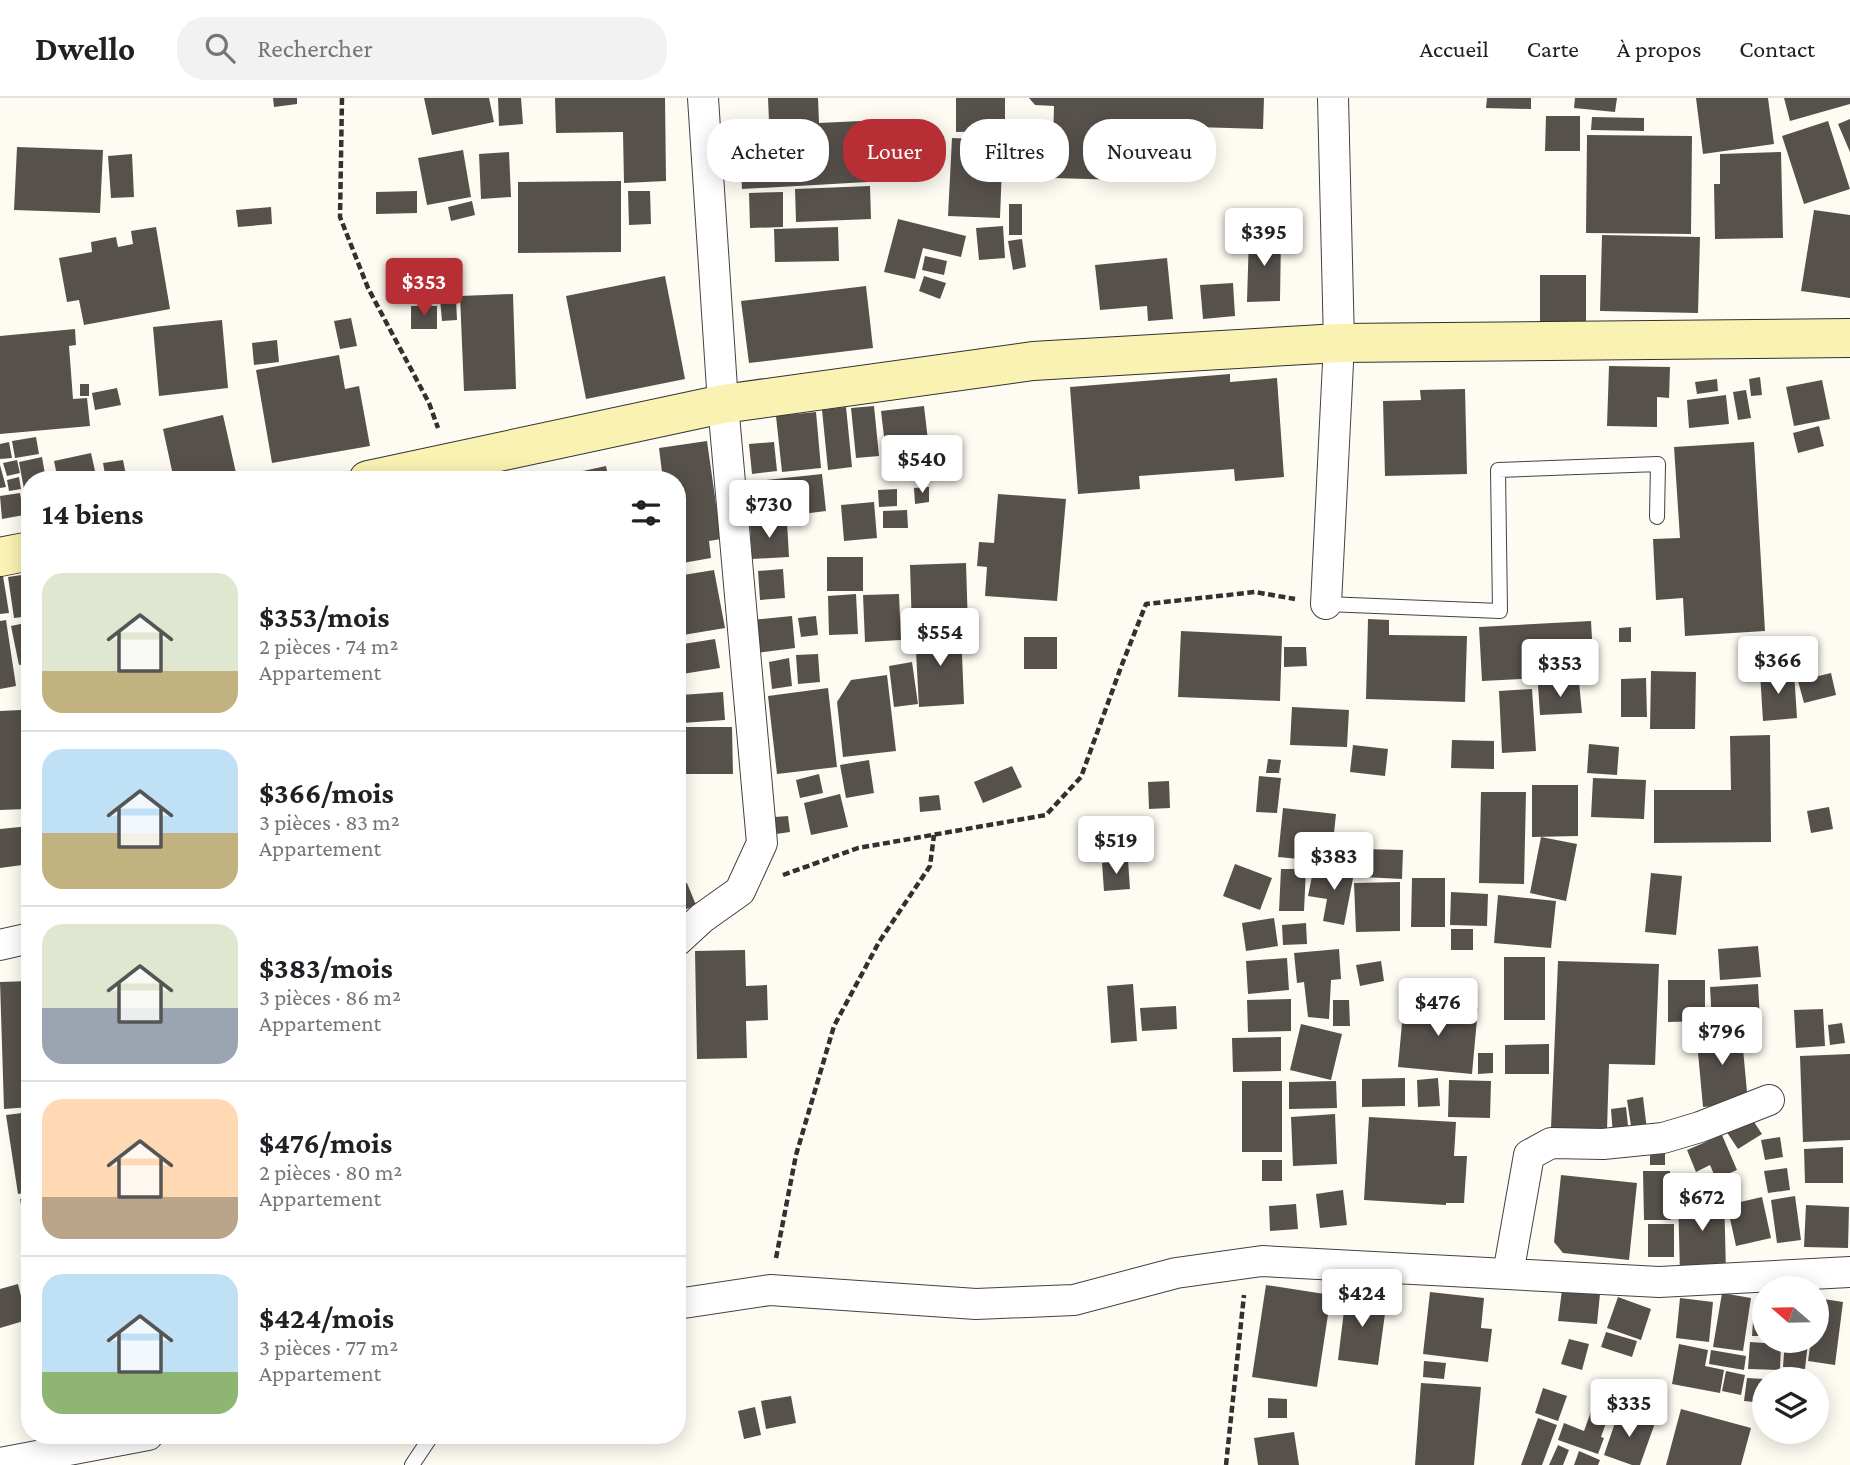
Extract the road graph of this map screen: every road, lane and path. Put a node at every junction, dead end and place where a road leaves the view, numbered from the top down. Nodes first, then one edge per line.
1 (342, 98) edge
2 (703, 98) edge
3 (1333, 98) edge
4 (1850, 338) edge
5 (1339, 343) junction
6 (723, 404) junction
7 (450, 462) junction
8 (409, 471) edge
9 (1657, 517) dead end
10 (21, 553) edge
11 (0, 557) edge
12 (1326, 604) junction
13 (934, 835) junction
14 (740, 891) junction
15 (686, 933) edge
16 (21, 940) edge
17 (0, 945) edge
18 (1769, 1100) dead end
19 (1247, 1263) junction
20 (1850, 1272) edge
21 (1508, 1274) junction
22 (770, 1290) junction
23 (686, 1303) edge
24 (99, 1444) edge
25 (426, 1444) edge
26 (0, 1462) edge
27 (412, 1465) edge
28 (1226, 1465) edge

1 - 7 path
2 - 6 street
3 - 5 street
4 - 5 street
5 - 6 street
5 - 12 street
6 - 7 street
6 - 14 street
7 - 8 street
9 - 12 lane
10 - 11 street
12 - 13 path
13 - 14 path
13 - 22 path
14 - 15 street
16 - 17 street
18 - 21 street
19 - 21 street
19 - 22 street
19 - 28 path
20 - 21 street
22 - 23 street
24 - 26 street
25 - 27 lane

